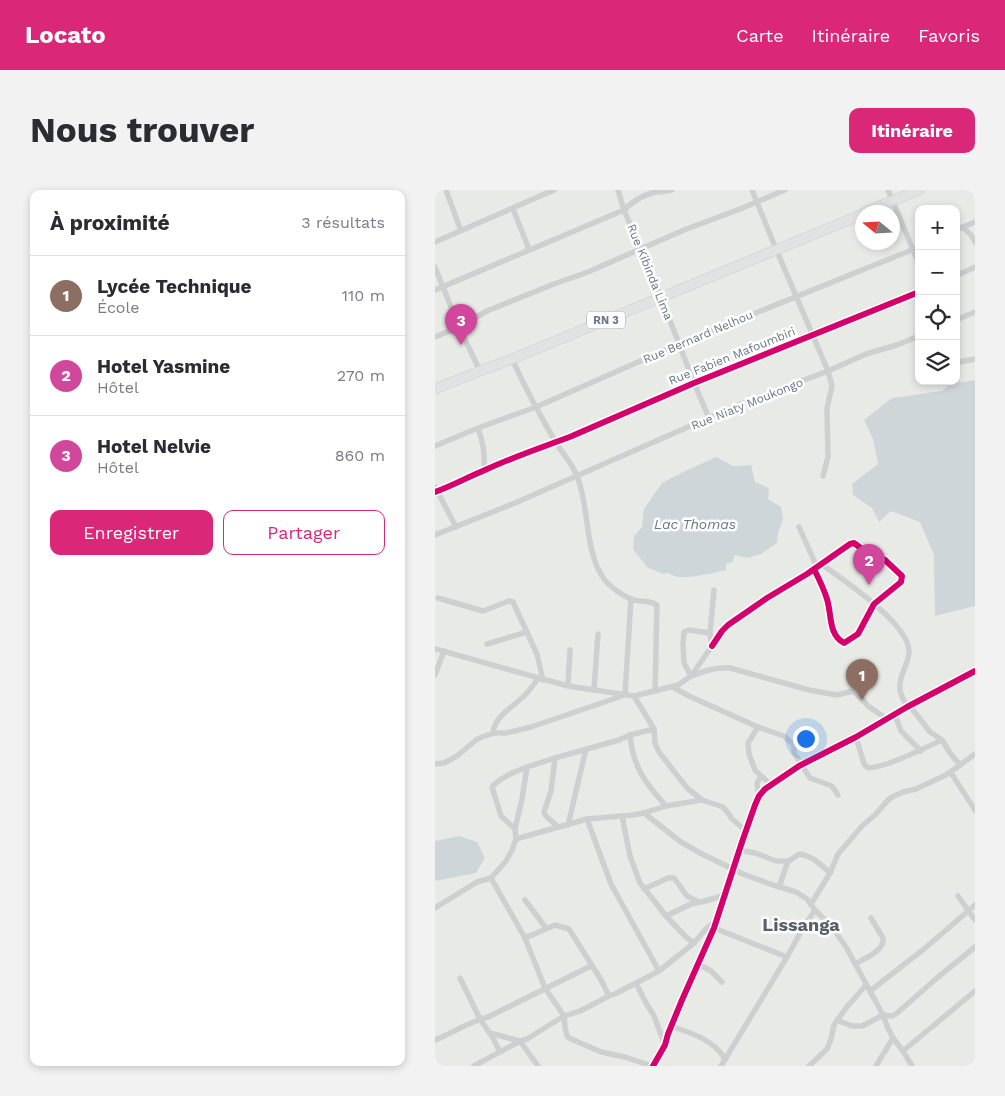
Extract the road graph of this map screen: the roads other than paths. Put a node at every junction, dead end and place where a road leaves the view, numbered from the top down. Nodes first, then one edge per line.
1 (446, 190) edge
2 (554, 190) edge
3 (618, 190) edge
4 (672, 190) edge
5 (752, 190) edge
6 (785, 190) edge
7 (888, 190) edge
8 (919, 190) edge
9 (893, 201) junction
10 (757, 202) junction
11 (883, 205) edge
12 (513, 209) junction
13 (624, 210) junction
14 (855, 217) edge
15 (975, 222) edge
16 (963, 227) junction
17 (960, 228) edge
18 (461, 230) junction
19 (435, 242) edge
20 (975, 242) edge
21 (915, 246) edge
22 (915, 248) edge
23 (529, 249) junction
24 (640, 249) junction
25 (776, 249) junction
26 (435, 267) edge
27 (975, 267) edge
28 (960, 274) edge
29 (443, 287) junction
30 (435, 290) edge
31 (915, 293) edge
32 (795, 296) junction
33 (661, 298) junction
34 (975, 312) edge
35 (960, 318) edge
36 (459, 327) junction
37 (813, 335) junction
38 (435, 337) edge
39 (915, 337) edge
40 (679, 344) junction
41 (513, 359) junction
42 (975, 359) edge
43 (960, 362) edge
44 (480, 371) junction
45 (828, 371) junction
46 (694, 383) junction
47 (435, 389) edge
48 (536, 407) junction
49 (709, 418) junction
50 (478, 428) junction
51 (555, 442) junction
52 (435, 446) edge
53 (484, 470) junction
54 (577, 475) junction
55 (823, 476) dead end
56 (436, 490) edge
57 (456, 527) junction
58 (799, 527) dead end
59 (435, 535) edge
60 (821, 564) junction
61 (814, 569) junction
62 (714, 590) dead end
63 (438, 598) dead end
64 (631, 599) junction
65 (874, 604) junction
66 (527, 632) junction
67 (710, 633) junction
68 (598, 634) dead end
69 (487, 644) dead end
70 (712, 646) junction
71 (435, 649) edge
72 (570, 650) dead end
73 (444, 651) junction
74 (975, 671) edge
75 (435, 675) edge
76 (691, 676) junction
77 (541, 679) junction
78 (568, 686) junction
79 (672, 687) junction
80 (594, 690) junction
81 (655, 691) junction
82 (625, 694) junction
83 (634, 696) junction
84 (908, 706) junction
85 (895, 715) junction
86 (887, 719) junction
87 (758, 727) junction
88 (654, 730) junction
89 (494, 733) junction
90 (630, 735) junction
91 (856, 737) junction
92 (942, 740) junction
93 (587, 749) junction
94 (921, 750) junction
95 (975, 754) edge
96 (555, 758) junction
97 (435, 764) edge
98 (801, 764) junction
99 (960, 765) junction
100 (527, 767) junction
101 (951, 773) junction
102 (761, 777) junction
103 (770, 784) junction
104 (838, 795) dead end
105 (759, 796) junction
106 (703, 800) junction
107 (666, 806) junction
108 (974, 807) edge
109 (644, 813) junction
110 (622, 816) junction
111 (587, 819) junction
112 (568, 825) junction
113 (558, 827) junction
114 (515, 829) junction
115 (746, 831) junction
116 (516, 839) junction
117 (739, 850) junction
118 (788, 861) junction
119 (733, 869) junction
120 (830, 873) junction
121 (491, 878) junction
122 (779, 887) junction
123 (645, 889) junction
124 (725, 895) junction
125 (958, 896) dead end
126 (525, 900) dead end
127 (699, 902) junction
128 (811, 904) junction
129 (975, 905) edge
130 (435, 908) edge
131 (815, 910) junction
132 (967, 910) junction
133 (666, 916) junction
134 (871, 918) dead end
135 (975, 920) edge
136 (715, 925) junction
137 (546, 928) junction
138 (525, 938) junction
139 (694, 943) junction
140 (975, 947) edge
141 (787, 957) junction
142 (698, 964) junction
143 (855, 964) junction
144 (591, 966) junction
145 (659, 971) junction
146 (460, 978) dead end
147 (722, 982) dead end
148 (636, 983) junction
149 (866, 985) junction
150 (545, 988) junction
151 (870, 991) junction
152 (975, 991) edge
153 (609, 996) junction
154 (883, 1015) junction
155 (564, 1016) junction
156 (481, 1019) junction
157 (837, 1020) junction
158 (671, 1026) junction
159 (490, 1033) junction
160 (893, 1038) junction
161 (435, 1040) edge
162 (520, 1041) junction
163 (665, 1045) junction
164 (903, 1051) junction
165 (500, 1052) junction
166 (725, 1059) junction
167 (474, 1066) edge
168 (538, 1066) edge
169 (652, 1066) edge
170 (721, 1066) edge
171 (809, 1066) edge
172 (876, 1066) edge
173 (911, 1066) edge

1 - 18 street
2 - 12 street
3 - 13 street, Rue Kibinda Lima
4 - 13 street
5 - 10 street
6 - 10 street
7 - 9 street
8 - 9 highway, RN 3
9 - 11 highway, RN 3
9 - 21 street
10 - 24 street
10 - 25 street
12 - 18 street
12 - 23 street
13 - 23 street
13 - 24 street, Rue Kibinda Lima
14 - 25 highway, RN 3
15 - 16 street
16 - 17 street
16 - 20 street
18 - 19 street
22 - 32 street, Rue Bernard Nelhou
23 - 29 street
24 - 33 street, Rue Kibinda Lima
24 - 36 street
25 - 32 street
25 - 33 highway, RN 3
26 - 29 street
27 - 28 street
29 - 30 street
29 - 36 street
31 - 37 street, Rue Fabien Mafoumbiri
32 - 37 street
32 - 40 street, Rue Bernard Nelhou
33 - 40 street, Rue Kibinda Lima
33 - 41 highway, RN 3
34 - 35 street
36 - 38 street
36 - 44 street
37 - 45 street
37 - 46 street, Rue Fabien Mafoumbiri
39 - 45 street, Rue Niaty Moukongo
40 - 46 street, Rue Kibinda Lima
40 - 48 street, Rue Bernard Nelhou
41 - 44 highway, RN 3
41 - 48 street
42 - 43 street
44 - 47 highway, RN 3
45 - 49 street, Rue Niaty Moukongo
45 - 55 street
46 - 49 street, Rue Kibinda Lima
46 - 51 street, Rue Fabien Mafoumbiri
48 - 50 street, Rue Bernard Nelhou
48 - 51 street
49 - 54 street, Rue Niaty Moukongo
50 - 52 street, Rue Bernard Nelhou
50 - 53 street
51 - 53 street, Rue Fabien Mafoumbiri
51 - 54 street
53 - 56 street, Rue Fabien Mafoumbiri
54 - 57 street, Rue Niaty Moukongo
54 - 64 street
56 - 57 street
57 - 59 street, Rue Niaty Moukongo
58 - 60 street
60 - 61 street
60 - 65 street
60 - 65 street
61 - 65 street
61 - 70 street
62 - 67 street
63 - 66 street
64 - 81 street
64 - 82 street
65 - 84 street
66 - 69 street
66 - 77 street
67 - 70 street
67 - 76 street
68 - 80 street
70 - 76 street
71 - 73 street
72 - 78 street
73 - 75 street
73 - 77 street
74 - 84 street
76 - 79 street
76 - 86 street
77 - 78 street
77 - 89 street
78 - 80 street
79 - 81 street
79 - 87 street
80 - 82 street
81 - 83 street
82 - 83 street
82 - 89 street
83 - 88 street
84 - 85 street
84 - 92 street
85 - 86 street
85 - 94 street
86 - 91 street
87 - 98 street
87 - 102 street
88 - 90 street
88 - 106 street
89 - 97 street
90 - 93 street
90 - 107 street
91 - 94 street
91 - 98 street
92 - 94 street
92 - 99 street
93 - 96 street
93 - 112 street
95 - 99 street
96 - 100 street
96 - 113 street
98 - 103 street
98 - 104 street
99 - 101 street
100 - 114 street
100 - 114 street
101 - 108 street
101 - 120 street
102 - 103 street
102 - 105 street
103 - 105 street
105 - 115 street
106 - 107 street
106 - 115 street
107 - 109 street
109 - 110 street
109 - 119 street
110 - 111 street
110 - 123 street
111 - 112 street
111 - 145 street
112 - 113 street
113 - 116 street
114 - 116 street
115 - 117 street
116 - 121 street
117 - 118 street
117 - 119 street
118 - 120 street
118 - 122 street
119 - 122 street
119 - 124 street
120 - 128 street
121 - 130 street
121 - 138 street
122 - 128 street
123 - 127 street
123 - 133 street
124 - 127 street
124 - 136 street
125 - 132 street
126 - 137 street
127 - 133 street
128 - 131 street
129 - 132 street
131 - 141 street
131 - 143 street
132 - 135 street
132 - 151 street
133 - 139 street
134 - 143 street
136 - 139 street
136 - 141 street
136 - 142 street
137 - 138 street
137 - 144 street
138 - 150 street
139 - 145 street
140 - 154 street
141 - 166 street
142 - 147 street
142 - 158 street
143 - 149 street
144 - 150 street
144 - 153 street
145 - 148 street
146 - 156 street
148 - 153 street
148 - 163 street
149 - 151 street
149 - 157 street
150 - 155 street
150 - 156 street
151 - 154 street
152 - 164 street
153 - 155 street
154 - 157 street
154 - 160 street
155 - 162 street
155 - 169 street
156 - 159 street
156 - 161 street
157 - 171 street
158 - 163 street
158 - 166 street
159 - 162 street
159 - 165 street
160 - 164 street
160 - 172 street
162 - 165 street
162 - 168 street
163 - 169 street
164 - 173 street
165 - 167 street
166 - 170 street

